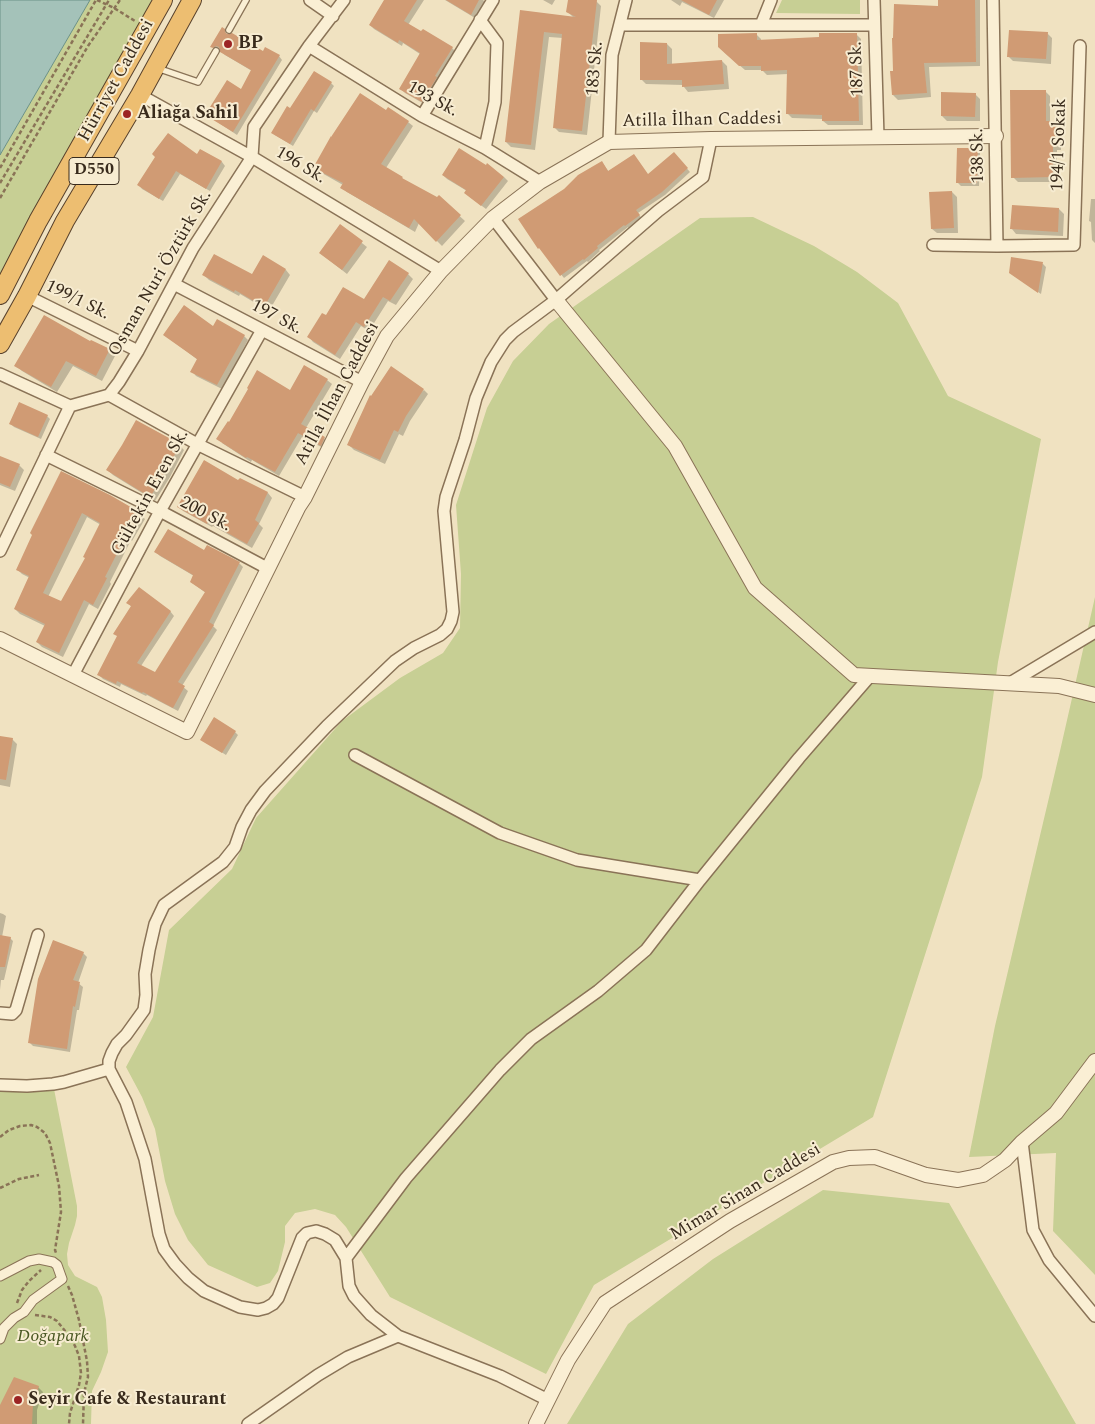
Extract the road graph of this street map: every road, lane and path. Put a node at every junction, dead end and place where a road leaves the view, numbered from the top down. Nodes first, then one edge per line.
1 (96, 0) edge
2 (109, 0) edge
3 (120, 0) edge
4 (163, 0) edge
5 (192, 0) edge
6 (246, 0) edge
7 (310, 0) edge
8 (344, 0) edge
9 (493, 0) edge
10 (626, 0) edge
11 (771, 0) edge
12 (874, 0) edge
13 (993, 0) edge
14 (107, 5) junction
15 (114, 8) junction
16 (332, 16) junction
17 (480, 20) junction
18 (135, 21) dead end
19 (620, 25) junction
20 (761, 25) junction
21 (874, 25) junction
22 (229, 30) dead end
23 (309, 46) junction
24 (1080, 46) dead end
25 (216, 51) dead end
26 (156, 67) junction
27 (140, 95) junction
28 (422, 116) junction
29 (996, 136) junction
30 (878, 137) junction
31 (711, 139) junction
32 (609, 142) junction
33 (485, 148) junction
34 (252, 157) junction
35 (0, 168) edge
36 (540, 182) junction
37 (0, 183) edge
38 (0, 198) edge
39 (493, 218) junction
40 (933, 245) dead end
41 (997, 246) junction
42 (441, 271) junction
43 (174, 284) junction
44 (0, 294) edge
45 (27, 296) junction
46 (556, 300) junction
47 (262, 330) junction
48 (0, 344) edge
49 (138, 351) junction
50 (0, 374) edge
51 (362, 382) junction
52 (109, 395) junction
53 (70, 406) junction
54 (199, 445) junction
55 (46, 455) junction
56 (305, 497) junction
57 (160, 511) junction
58 (0, 551) edge
59 (267, 568) junction
60 (1095, 632) edge
61 (0, 639) edge
62 (73, 675) junction
63 (871, 676) junction
64 (1010, 684) junction
65 (1095, 695) edge
66 (355, 755) dead end
67 (700, 880) junction
68 (38, 935) dead end
69 (0, 1013) edge
70 (1095, 1060) edge
71 (109, 1069) junction
72 (0, 1085) edge
73 (1022, 1142) junction
74 (39, 1175) dead end
75 (0, 1188) edge
76 (346, 1258) junction
77 (0, 1276) edge
78 (29, 1316) dead end
79 (1095, 1316) edge
80 (398, 1336) junction
81 (0, 1339) edge
82 (548, 1400) junction
83 (69, 1424) edge
84 (248, 1424) edge
85 (536, 1424) edge

1 - 14 path
1 - 35 path
2 - 14 path
3 - 15 path
4 - 44 highway, Hürriyet Caddesi / D550
5 - 26 highway, Hürriyet Caddesi / D550
6 - 22 lane
7 - 16 street
8 - 16 street, Osman Nuri Öztürk Sk.
9 - 17 street
10 - 19 street, 183 Sk.
11 - 20 street
12 - 21 street, 187 Sk.
13 - 29 street, 138 Sk.
14 - 15 path
14 - 37 path
15 - 18 path
15 - 38 path
16 - 23 street, Osman Nuri Öztürk Sk.
17 - 28 street
17 - 33 street
19 - 20 street
19 - 32 street, 183 Sk.
20 - 21 street
21 - 30 street, 187 Sk.
23 - 28 street, 193 Sk.
23 - 34 street, Osman Nuri Öztürk Sk.
24 - 41 street, 194/1 Sokak
25 - 26 lane
26 - 27 highway, Hürriyet Caddesi / D550
27 - 34 street, 196 Sk.
27 - 45 highway, Hürriyet Caddesi / D550
28 - 33 street, 193 Sk.
29 - 30 street, Atilla İlhan Caddesi
29 - 41 street, 138 Sk.
30 - 31 street, Atilla İlhan Caddesi
31 - 32 street, Atilla İlhan Caddesi
31 - 46 street
32 - 36 street, Atilla İlhan Caddesi
33 - 36 street, 193 Sk.
34 - 42 street, 196 Sk.
34 - 43 street, Osman Nuri Öztürk Sk.
36 - 39 street, Atilla İlhan Caddesi
39 - 42 street, Atilla İlhan Caddesi
39 - 46 street
40 - 41 street
42 - 51 street, Atilla İlhan Caddesi
43 - 47 street, 197 Sk.
43 - 49 street, Osman Nuri Öztürk Sk.
45 - 48 highway, Hürriyet Caddesi / D550
45 - 49 street, 199/1 Sk.
46 - 63 street
46 - 71 street
47 - 51 street, 197 Sk.
47 - 54 street, Gültekin Eren Sk.
49 - 52 street, Osman Nuri Öztürk Sk.
50 - 53 street
51 - 56 street, Atilla İlhan Caddesi
52 - 53 street
52 - 54 street
53 - 55 street
54 - 56 street
54 - 57 street, Gültekin Eren Sk.
55 - 57 street, 200 Sk.
55 - 58 street
56 - 59 street, Atilla İlhan Caddesi
57 - 59 street, 200 Sk.
57 - 62 street, Gültekin Eren Sk.
59 - 62 street, Atilla İlhan Caddesi
60 - 64 street
61 - 62 street, Atilla İlhan Caddesi
63 - 64 street
63 - 67 street
64 - 65 street
66 - 67 street
67 - 76 street
68 - 69 street
70 - 73 street, Mimar Sinan Caddesi
71 - 72 street
71 - 76 street
73 - 79 street
73 - 82 street, Mimar Sinan Caddesi
74 - 75 path
76 - 80 street
77 - 81 street
78 - 83 path
80 - 82 street
80 - 84 street
82 - 85 street, Mimar Sinan Caddesi

